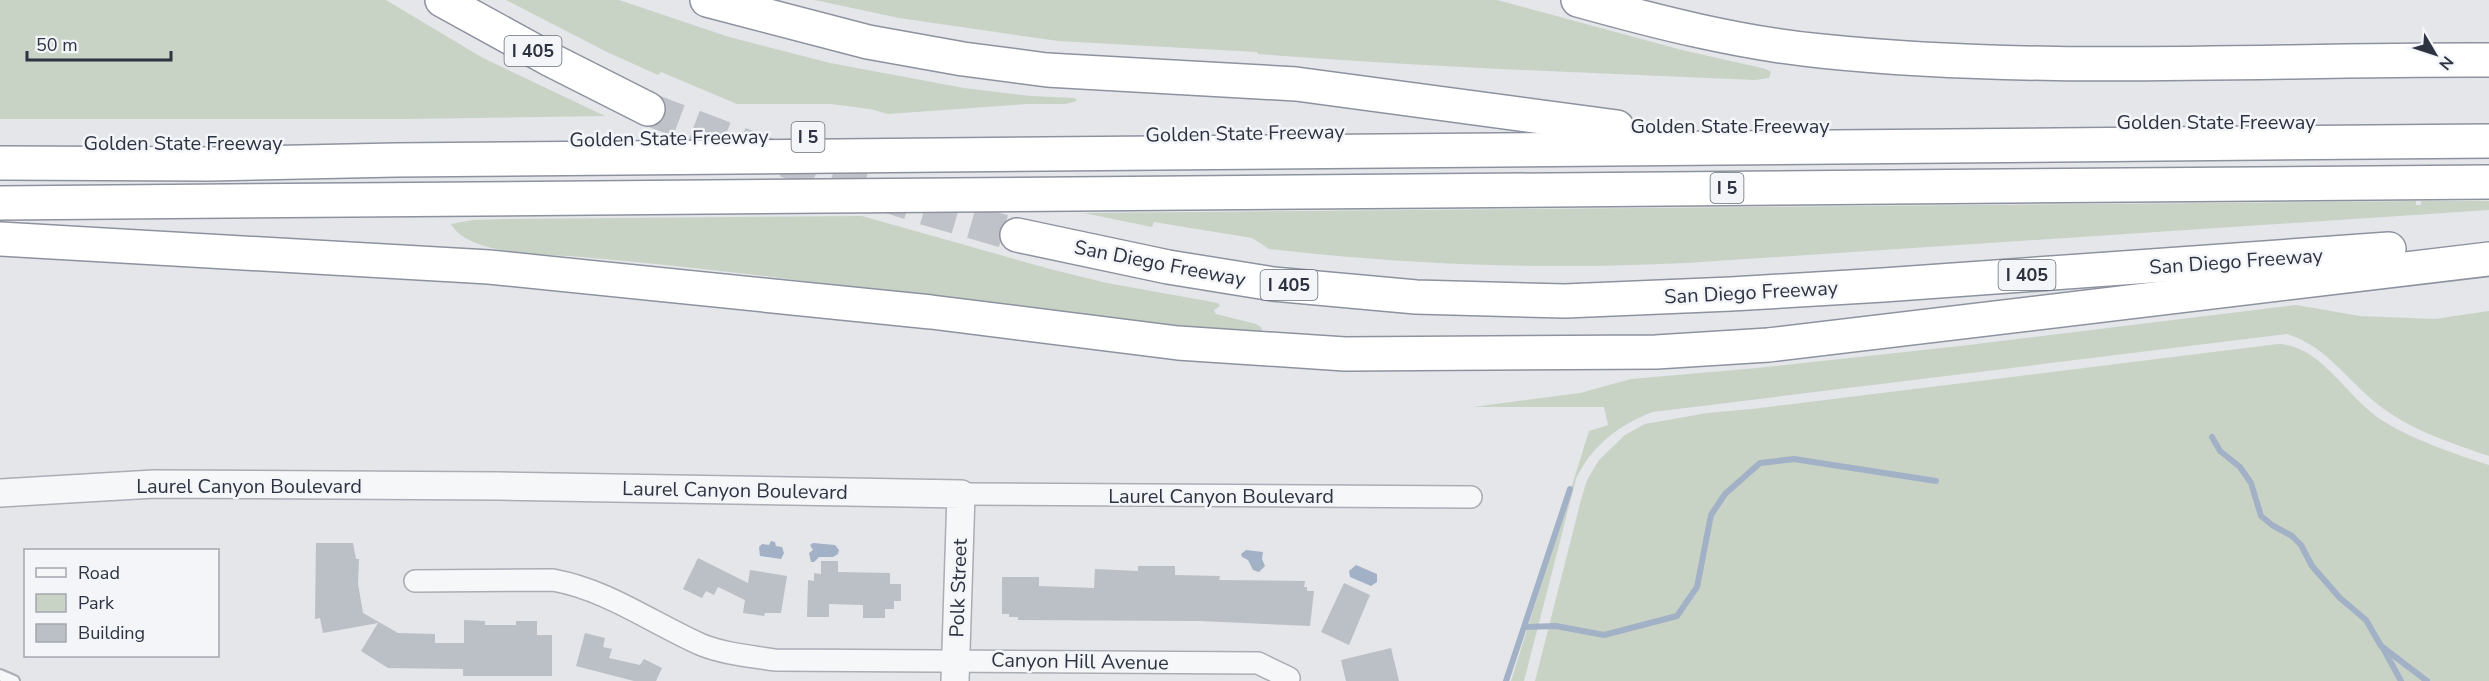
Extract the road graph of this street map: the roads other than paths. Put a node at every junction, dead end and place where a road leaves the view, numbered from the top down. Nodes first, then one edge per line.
1 (442, 0) edge
2 (486, 0) edge
3 (707, 0) edge
4 (1578, 0) edge
5 (1636, 0) edge
6 (1738, 38) junction
7 (2489, 60) edge
8 (2489, 120) edge
9 (1617, 127) junction
10 (2489, 141) edge
11 (0, 144) edge
12 (2489, 156) edge
13 (0, 163) edge
14 (2489, 182) edge
15 (965, 194) junction
16 (0, 203) edge
17 (1017, 235) tunnel mouth
18 (0, 238) edge
19 (2489, 241) edge
20 (2489, 259) edge
21 (0, 493) edge
22 (961, 495) junction
23 (1471, 498) dead end
24 (415, 581) dead end
25 (955, 670) edge
26 (0, 675) edge
27 (1289, 678) dead end
28 (14, 681) edge

1 - 2 highway, I 405
3 - 9 highway
4 - 6 highway
5 - 6 highway
6 - 7 highway
8 - 9 highway, Golden State Freeway / I 5
9 - 11 highway, Golden State Freeway / I 5
10 - 13 highway
12 - 15 highway
14 - 15 highway, I 5
15 - 16 highway, I 5
17 - 19 highway, San Diego Freeway / I 405
18 - 20 highway
21 - 22 street, Laurel Canyon Boulevard
22 - 23 street, Laurel Canyon Boulevard
22 - 25 street, Polk Street
24 - 25 street, Canyon Hill Avenue
25 - 27 street, Canyon Hill Avenue
26 - 28 lane

